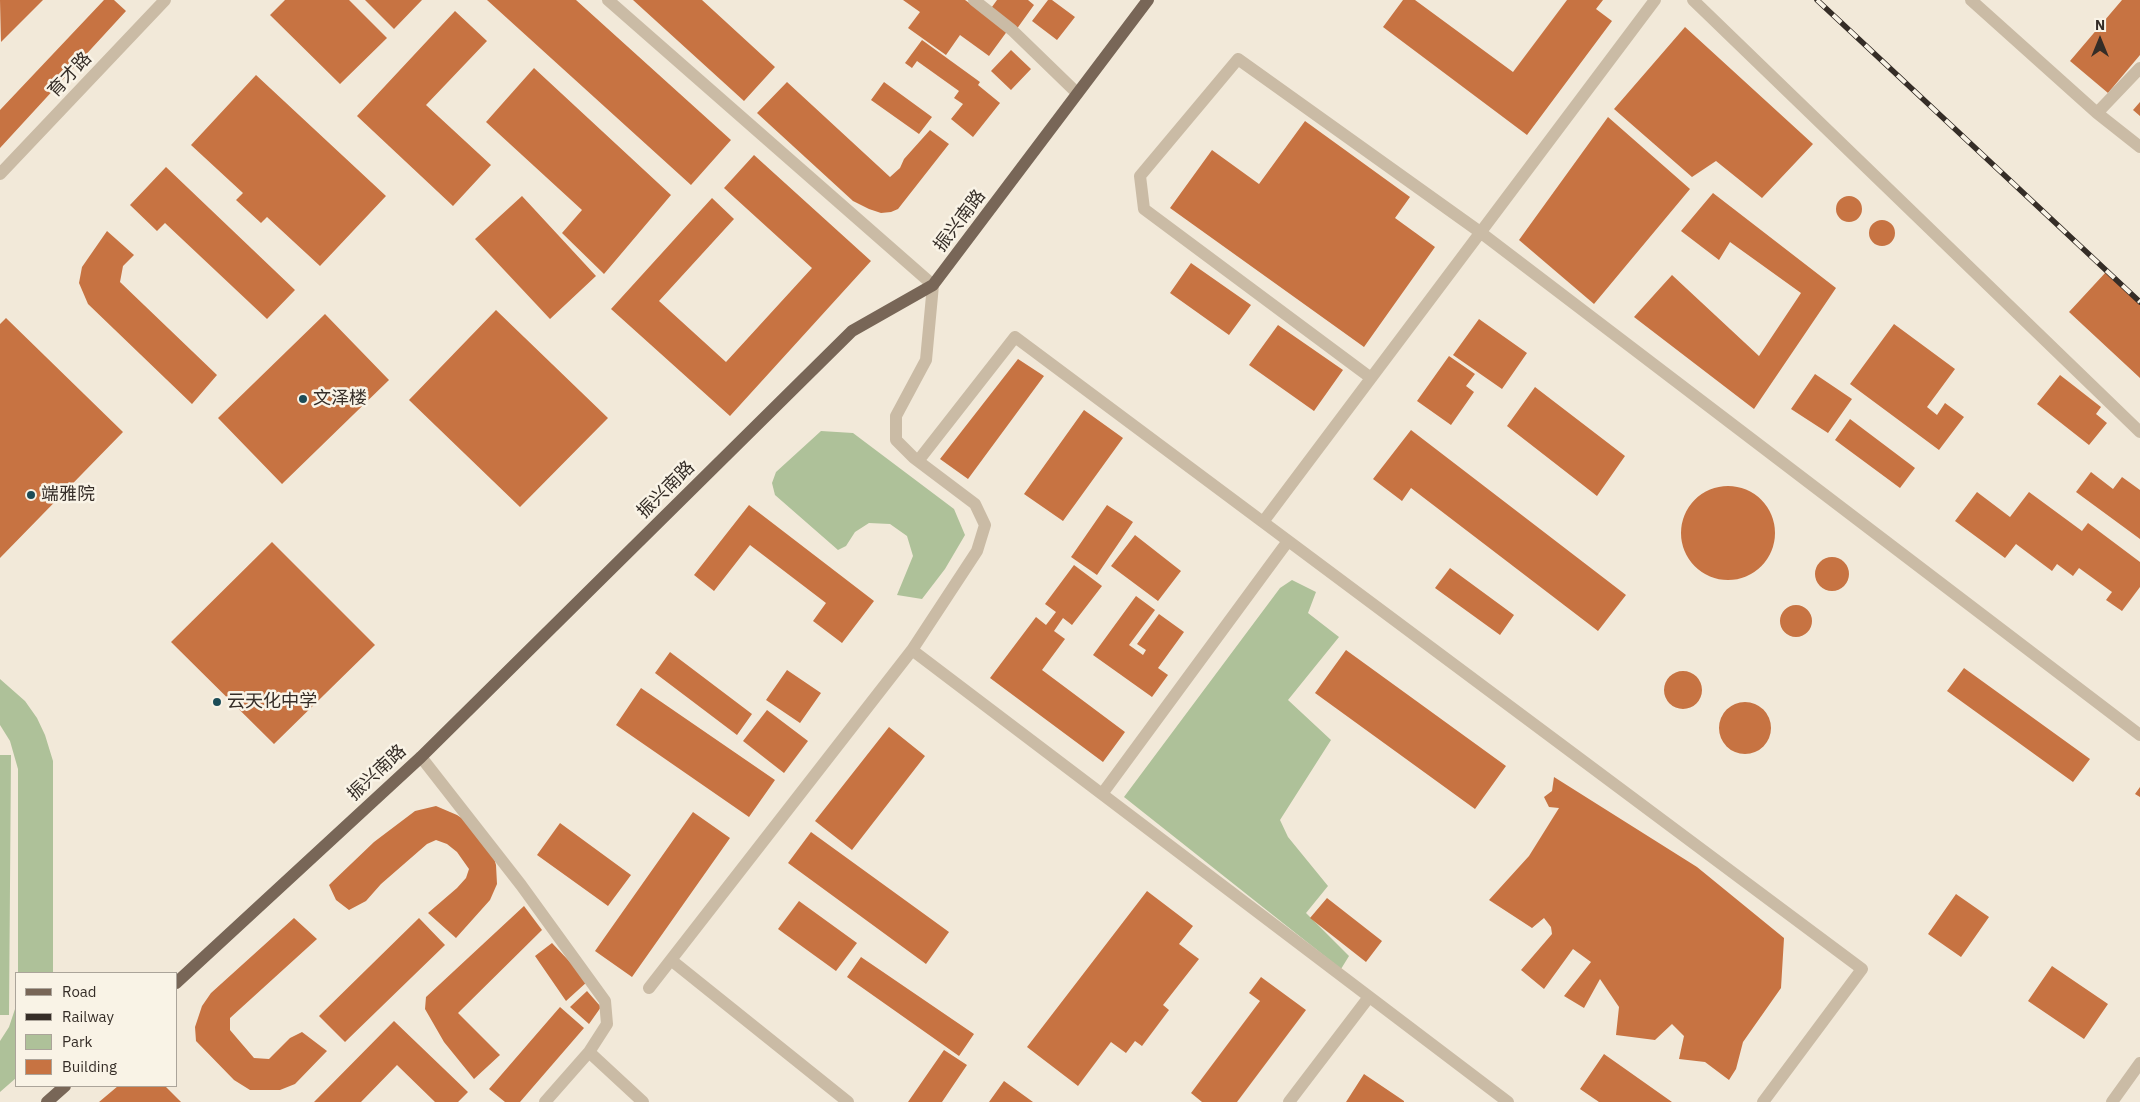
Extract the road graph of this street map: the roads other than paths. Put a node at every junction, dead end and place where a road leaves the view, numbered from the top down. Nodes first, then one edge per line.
1 (608, 0) edge
2 (974, 0) edge
3 (1148, 0) edge
4 (1655, 0) edge
5 (1693, 0) edge
6 (1971, 0) edge
7 (163, 1) edge
8 (2140, 68) edge
9 (1077, 93) junction
10 (2097, 114) junction
11 (2140, 147) edge
12 (0, 174) edge
13 (1480, 232) junction
14 (933, 285) junction
15 (1371, 378) junction
16 (2140, 432) edge
17 (918, 461) junction
18 (1263, 522) junction
19 (1288, 541) junction
20 (912, 650) junction
21 (2140, 735) edge
22 (421, 757) junction
23 (1102, 794) junction
24 (671, 960) junction
25 (178, 981) edge
26 (649, 988) dead end
27 (1369, 996) junction
28 (589, 1052) junction
29 (2140, 1062) edge
30 (63, 1087) edge
31 (47, 1102) edge
32 (545, 1102) edge
33 (643, 1102) edge
34 (848, 1102) edge
35 (1289, 1102) edge
36 (1508, 1102) edge
37 (1762, 1102) edge
38 (2112, 1102) edge

1 - 14 street
2 - 9 street
3 - 9 main road, 振兴南路
4 - 13 street
5 - 16 street
6 - 10 street
7 - 12 street, 育才路
8 - 10 street
9 - 14 main road, 振兴南路
10 - 11 street
13 - 15 street
13 - 15 street
13 - 21 street
14 - 17 street
14 - 22 main road, 振兴南路
15 - 18 street
17 - 18 street
17 - 20 street
18 - 19 street
19 - 23 street
19 - 37 street
20 - 23 street
20 - 24 street
22 - 25 main road, 振兴南路
22 - 28 street
23 - 27 street
24 - 26 street
24 - 34 street
27 - 35 street
27 - 36 street
28 - 32 street
28 - 33 street
29 - 38 street
30 - 31 main road

